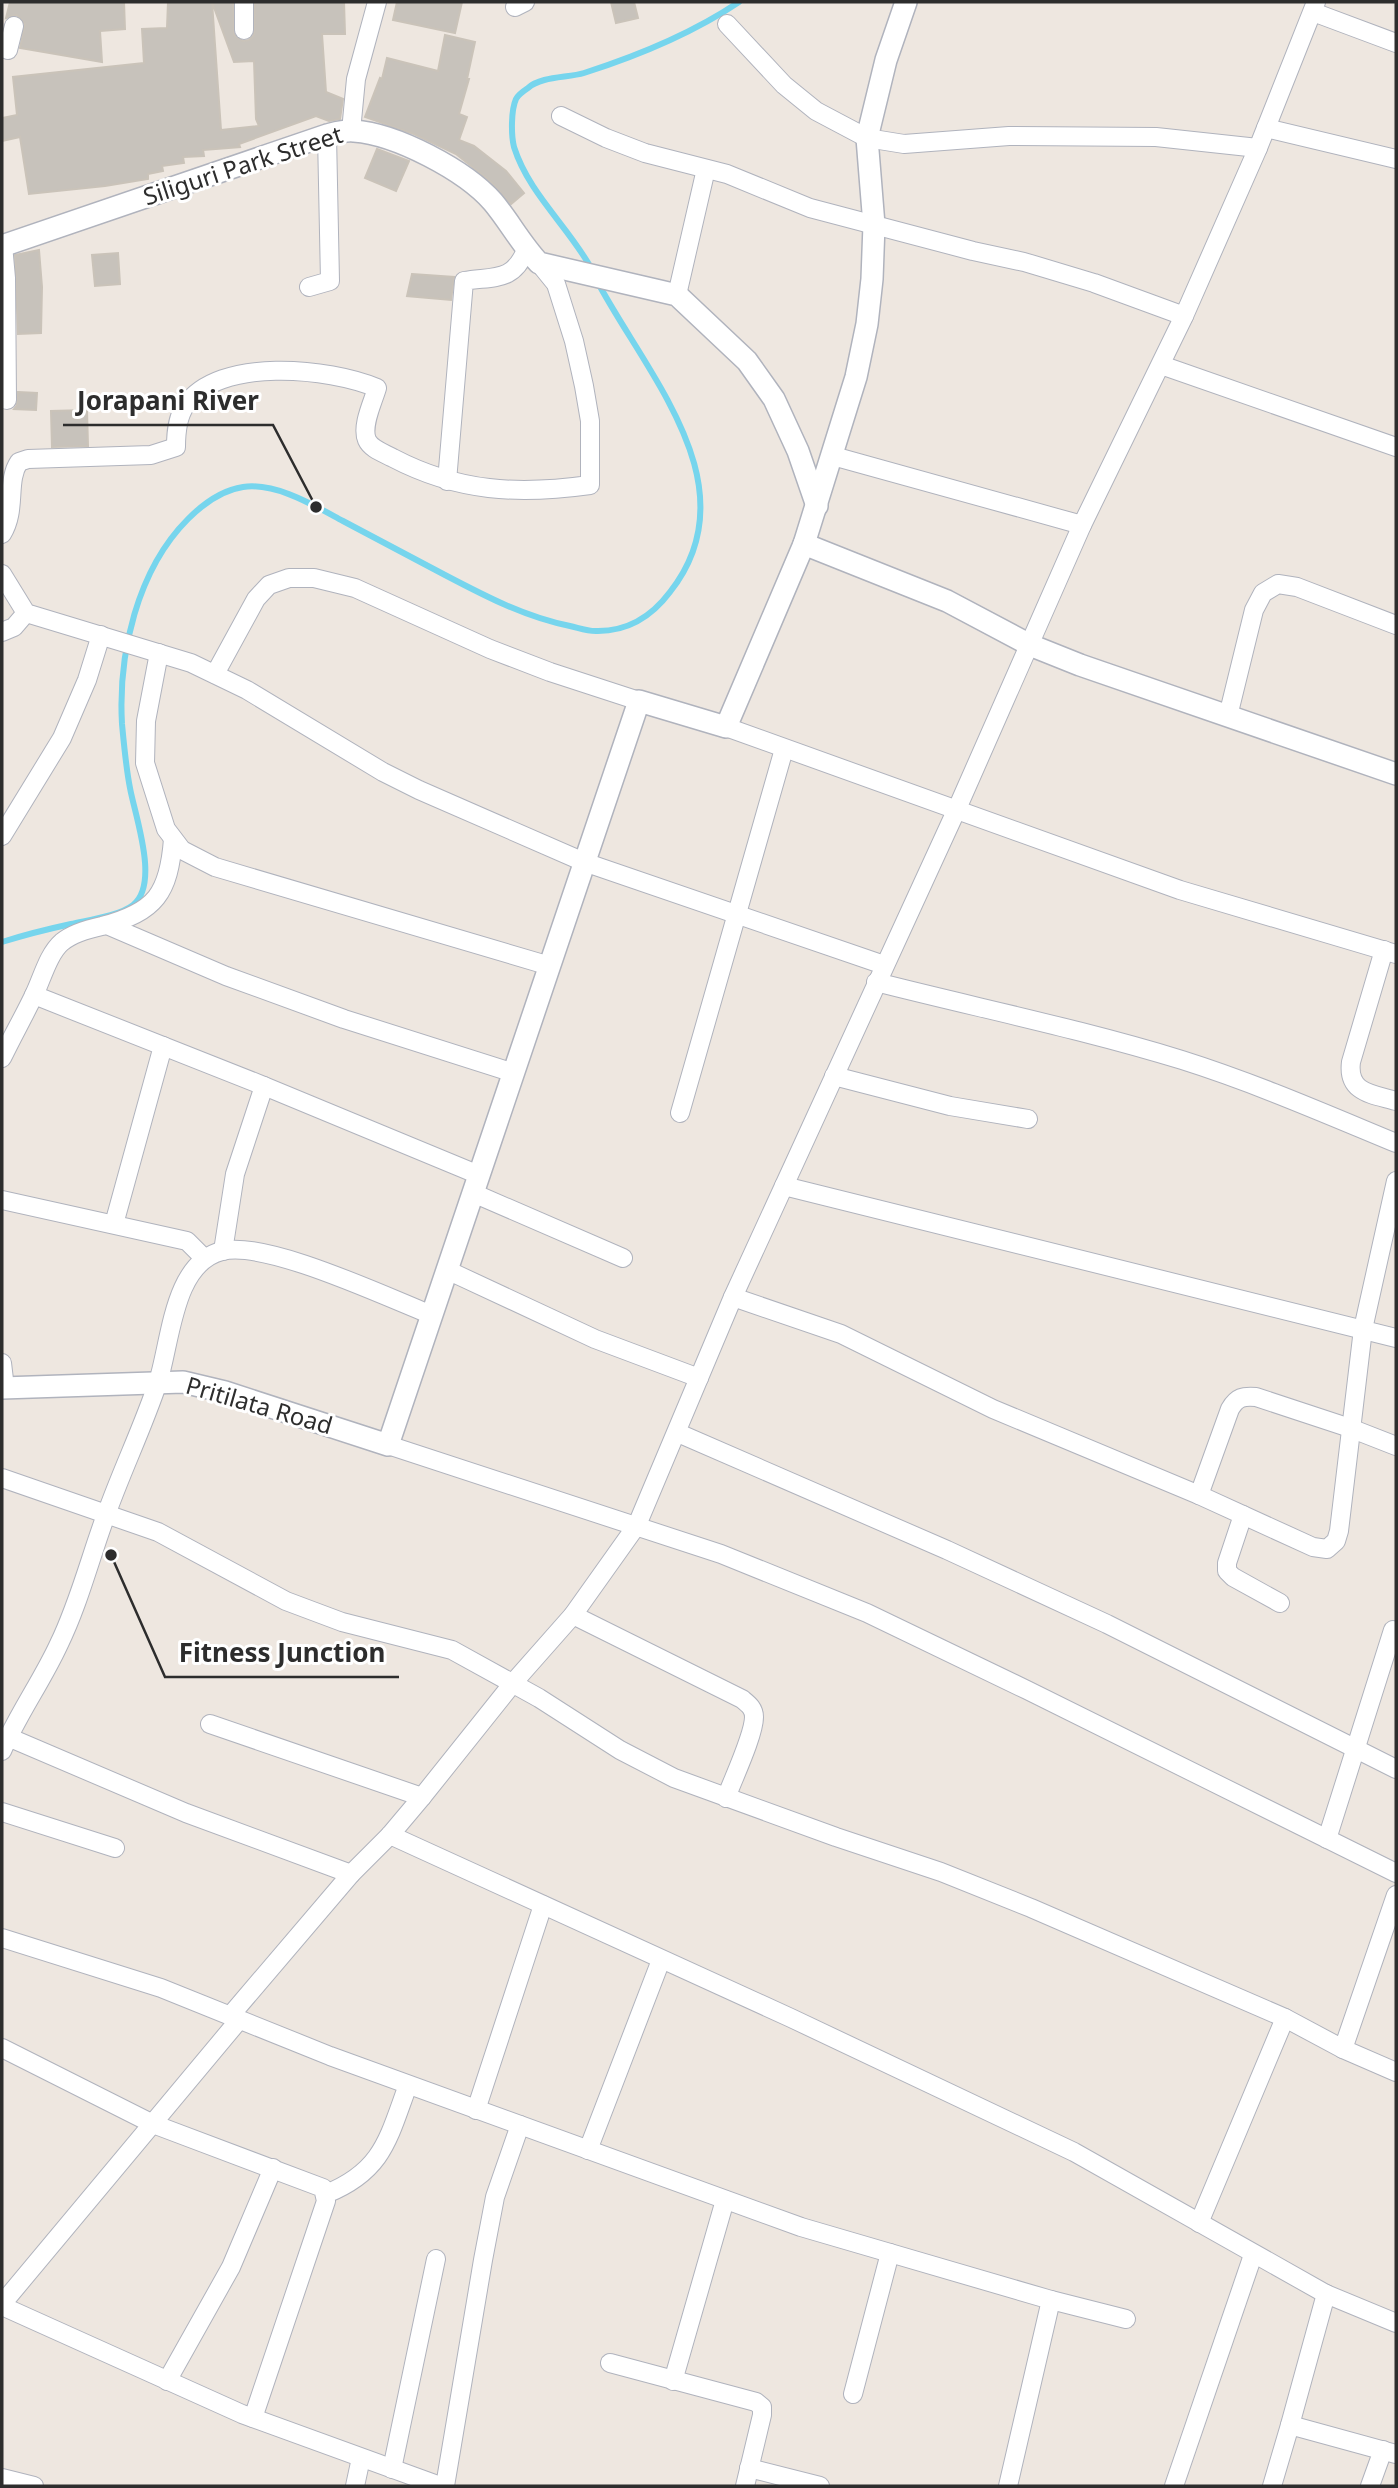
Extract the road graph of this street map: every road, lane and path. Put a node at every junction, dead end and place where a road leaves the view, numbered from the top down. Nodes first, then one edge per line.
1 (244, 2) edge
2 (377, 2) edge
3 (906, 2) edge
4 (1314, 7) edge
5 (727, 24) dead end
6 (14, 26) dead end
7 (244, 30) dead end
8 (1396, 43) edge
9 (2, 47) edge
10 (561, 116) dead end
11 (1266, 128) junction
12 (351, 131) junction
13 (327, 135) junction
14 (867, 138) junction
15 (1258, 148) junction
16 (1396, 159) edge
17 (706, 169) junction
18 (874, 225) junction
19 (2, 245) edge
20 (533, 256) junction
21 (309, 287) dead end
22 (677, 295) junction
23 (1184, 316) junction
24 (1161, 365) junction
25 (7, 400) dead end
26 (1396, 447) edge
27 (833, 456) junction
28 (447, 481) junction
29 (817, 506) junction
30 (1082, 525) junction
31 (2, 534) edge
32 (804, 544) junction
33 (2, 574) edge
34 (26, 612) junction
35 (1396, 625) edge
36 (2, 632) edge
37 (105, 636) junction
38 (1030, 645) junction
39 (156, 652) junction
40 (215, 674) junction
41 (639, 701) junction
42 (1227, 716) junction
43 (726, 727) junction
44 (784, 749) junction
45 (1396, 774) edge
46 (956, 811) junction
47 (2, 836) edge
48 (173, 839) junction
49 (584, 862) junction
50 (736, 913) junction
51 (107, 925) junction
52 (1390, 952) edge
53 (884, 965) junction
54 (550, 966) junction
55 (876, 982) junction
56 (34, 995) junction
57 (163, 1046) junction
58 (2, 1058) edge
59 (513, 1073) junction
60 (834, 1076) junction
61 (264, 1086) junction
62 (1396, 1101) edge
63 (680, 1113) dead end
64 (1028, 1119) dead end
65 (1396, 1143) edge
66 (1396, 1181) edge
67 (476, 1184) junction
68 (784, 1186) junction
69 (3, 1204) edge
70 (114, 1224) junction
71 (223, 1251) junction
72 (204, 1258) junction
73 (623, 1258) dead end
74 (447, 1270) junction
75 (733, 1297) junction
76 (432, 1315) junction
77 (1363, 1329) junction
78 (1396, 1338) edge
79 (2, 1363) edge
80 (699, 1378) junction
81 (158, 1382) junction
82 (3, 1388) edge
83 (1350, 1428) junction
84 (678, 1433) junction
85 (388, 1445) junction
86 (1396, 1446) edge
87 (2, 1478) edge
88 (1199, 1495) junction
89 (106, 1514) junction
90 (1243, 1515) junction
91 (637, 1525) junction
92 (1280, 1604) dead end
93 (573, 1615) junction
94 (1393, 1630) dead end
95 (513, 1682) junction
96 (210, 1724) dead end
97 (5, 1744) edge
98 (1357, 1749) junction
99 (1396, 1769) edge
100 (422, 1797) junction
101 (726, 1798) junction
102 (2, 1812) edge
103 (390, 1835) junction
104 (1327, 1839) junction
105 (115, 1848) dead end
106 (1396, 1873) edge
107 (351, 1874) junction
108 (1396, 1895) edge
109 (543, 1905) junction
110 (2, 1938) edge
111 (661, 1960) junction
112 (235, 2018) junction
113 (1285, 2018) junction
114 (2, 2048) edge
115 (1343, 2049) junction
116 (1396, 2072) edge
117 (408, 2085) junction
118 (476, 2110) junction
119 (153, 2124) junction
120 (520, 2125) junction
121 (588, 2150) junction
122 (273, 2168) junction
123 (326, 2194) junction
124 (725, 2200) junction
125 (1199, 2223) junction
126 (890, 2253) junction
127 (1253, 2255) junction
128 (436, 2259) dead end
129 (1326, 2294) junction
130 (1051, 2300) junction
131 (2, 2305) edge
132 (1126, 2319) dead end
133 (1396, 2323) edge
134 (610, 2364) dead end
135 (167, 2381) junction
136 (673, 2381) junction
137 (853, 2394) dead end
138 (253, 2418) junction
139 (1290, 2425) junction
140 (1390, 2452) edge
141 (361, 2458) junction
142 (749, 2468) junction
143 (393, 2469) junction
144 (2, 2478) edge
145 (34, 2486) edge
146 (355, 2486) edge
147 (440, 2486) edge
148 (446, 2486) edge
149 (745, 2486) edge
150 (820, 2486) edge
151 (1007, 2486) edge
152 (1174, 2486) edge
153 (1272, 2486) edge
154 (1370, 2486) edge

1 - 7 street
2 - 12 street
3 - 14 street
4 - 8 street
4 - 11 street
5 - 14 street
6 - 9 street
10 - 17 street
11 - 15 street
11 - 16 street
12 - 13 street, Siliguri Park Street
12 - 20 street, Siliguri Park Street
13 - 19 street, Siliguri Park Street
13 - 21 street
14 - 15 street
14 - 18 street
15 - 23 street
17 - 18 street
17 - 22 street
18 - 23 street
18 - 27 street
19 - 25 street
20 - 22 street
20 - 28 street
20 - 28 street
22 - 29 street
23 - 24 street
24 - 26 street
24 - 30 street
27 - 29 street
27 - 30 street
28 - 31 street
29 - 32 street
30 - 38 street
32 - 38 street
32 - 43 street
33 - 34 street
34 - 36 street
34 - 37 street
35 - 42 street
37 - 39 street
37 - 47 street
38 - 42 street
38 - 46 street
39 - 40 street
39 - 48 street
40 - 41 street
40 - 49 street
41 - 43 street
41 - 49 street
42 - 45 street
43 - 44 street
44 - 46 street
44 - 50 street
46 - 52 street
46 - 53 street
48 - 51 street
48 - 54 street
49 - 50 street
49 - 54 street
50 - 53 street
50 - 63 street
51 - 56 street
51 - 59 street
52 - 62 street
53 - 55 street
54 - 59 street
55 - 60 street
55 - 65 street
56 - 57 street
56 - 58 street
57 - 61 street
57 - 70 street
59 - 67 street
60 - 64 street
60 - 68 street
61 - 67 street
61 - 71 street
66 - 77 street
67 - 73 street
67 - 74 street
68 - 75 street
68 - 77 street
69 - 70 street
70 - 72 street
71 - 72 street
71 - 76 street
72 - 81 street
74 - 76 street
74 - 80 street
75 - 80 street
75 - 88 street
76 - 85 street
77 - 78 street
77 - 83 street
79 - 82 street
80 - 84 street
81 - 82 street, Pritilata Road
81 - 85 street, Pritilata Road
81 - 89 street
83 - 86 street
83 - 88 street
83 - 90 street
84 - 91 street
84 - 98 street
85 - 91 street
87 - 89 street
88 - 90 street
89 - 95 street
89 - 97 street
90 - 92 street
91 - 93 street
91 - 104 street
93 - 95 street
93 - 101 street
94 - 98 street
95 - 100 street
95 - 101 street
96 - 100 street
97 - 107 street
98 - 99 street
98 - 104 street
100 - 103 street
101 - 113 street
102 - 105 street
103 - 107 street
103 - 109 street
104 - 106 street
107 - 112 street
108 - 115 street
109 - 111 street
109 - 118 street
110 - 112 street
111 - 121 street
111 - 125 street
112 - 117 street
112 - 119 street
113 - 115 street
113 - 125 street
114 - 119 street
115 - 116 street
117 - 118 street
117 - 123 street
118 - 120 street
119 - 122 street
119 - 131 street
120 - 121 street
120 - 148 street
121 - 124 street
122 - 123 street
122 - 135 street
123 - 138 street
124 - 126 street
124 - 136 street
125 - 127 street
126 - 130 street
126 - 137 street
127 - 129 street
127 - 152 street
128 - 143 street
129 - 133 street
129 - 139 street
130 - 132 street
130 - 151 street
131 - 135 street
134 - 136 street
135 - 138 street
136 - 142 street
138 - 141 street
139 - 140 street
139 - 153 street
140 - 154 street
141 - 143 street
141 - 146 street
142 - 149 street
142 - 150 street
143 - 147 street
144 - 145 street

